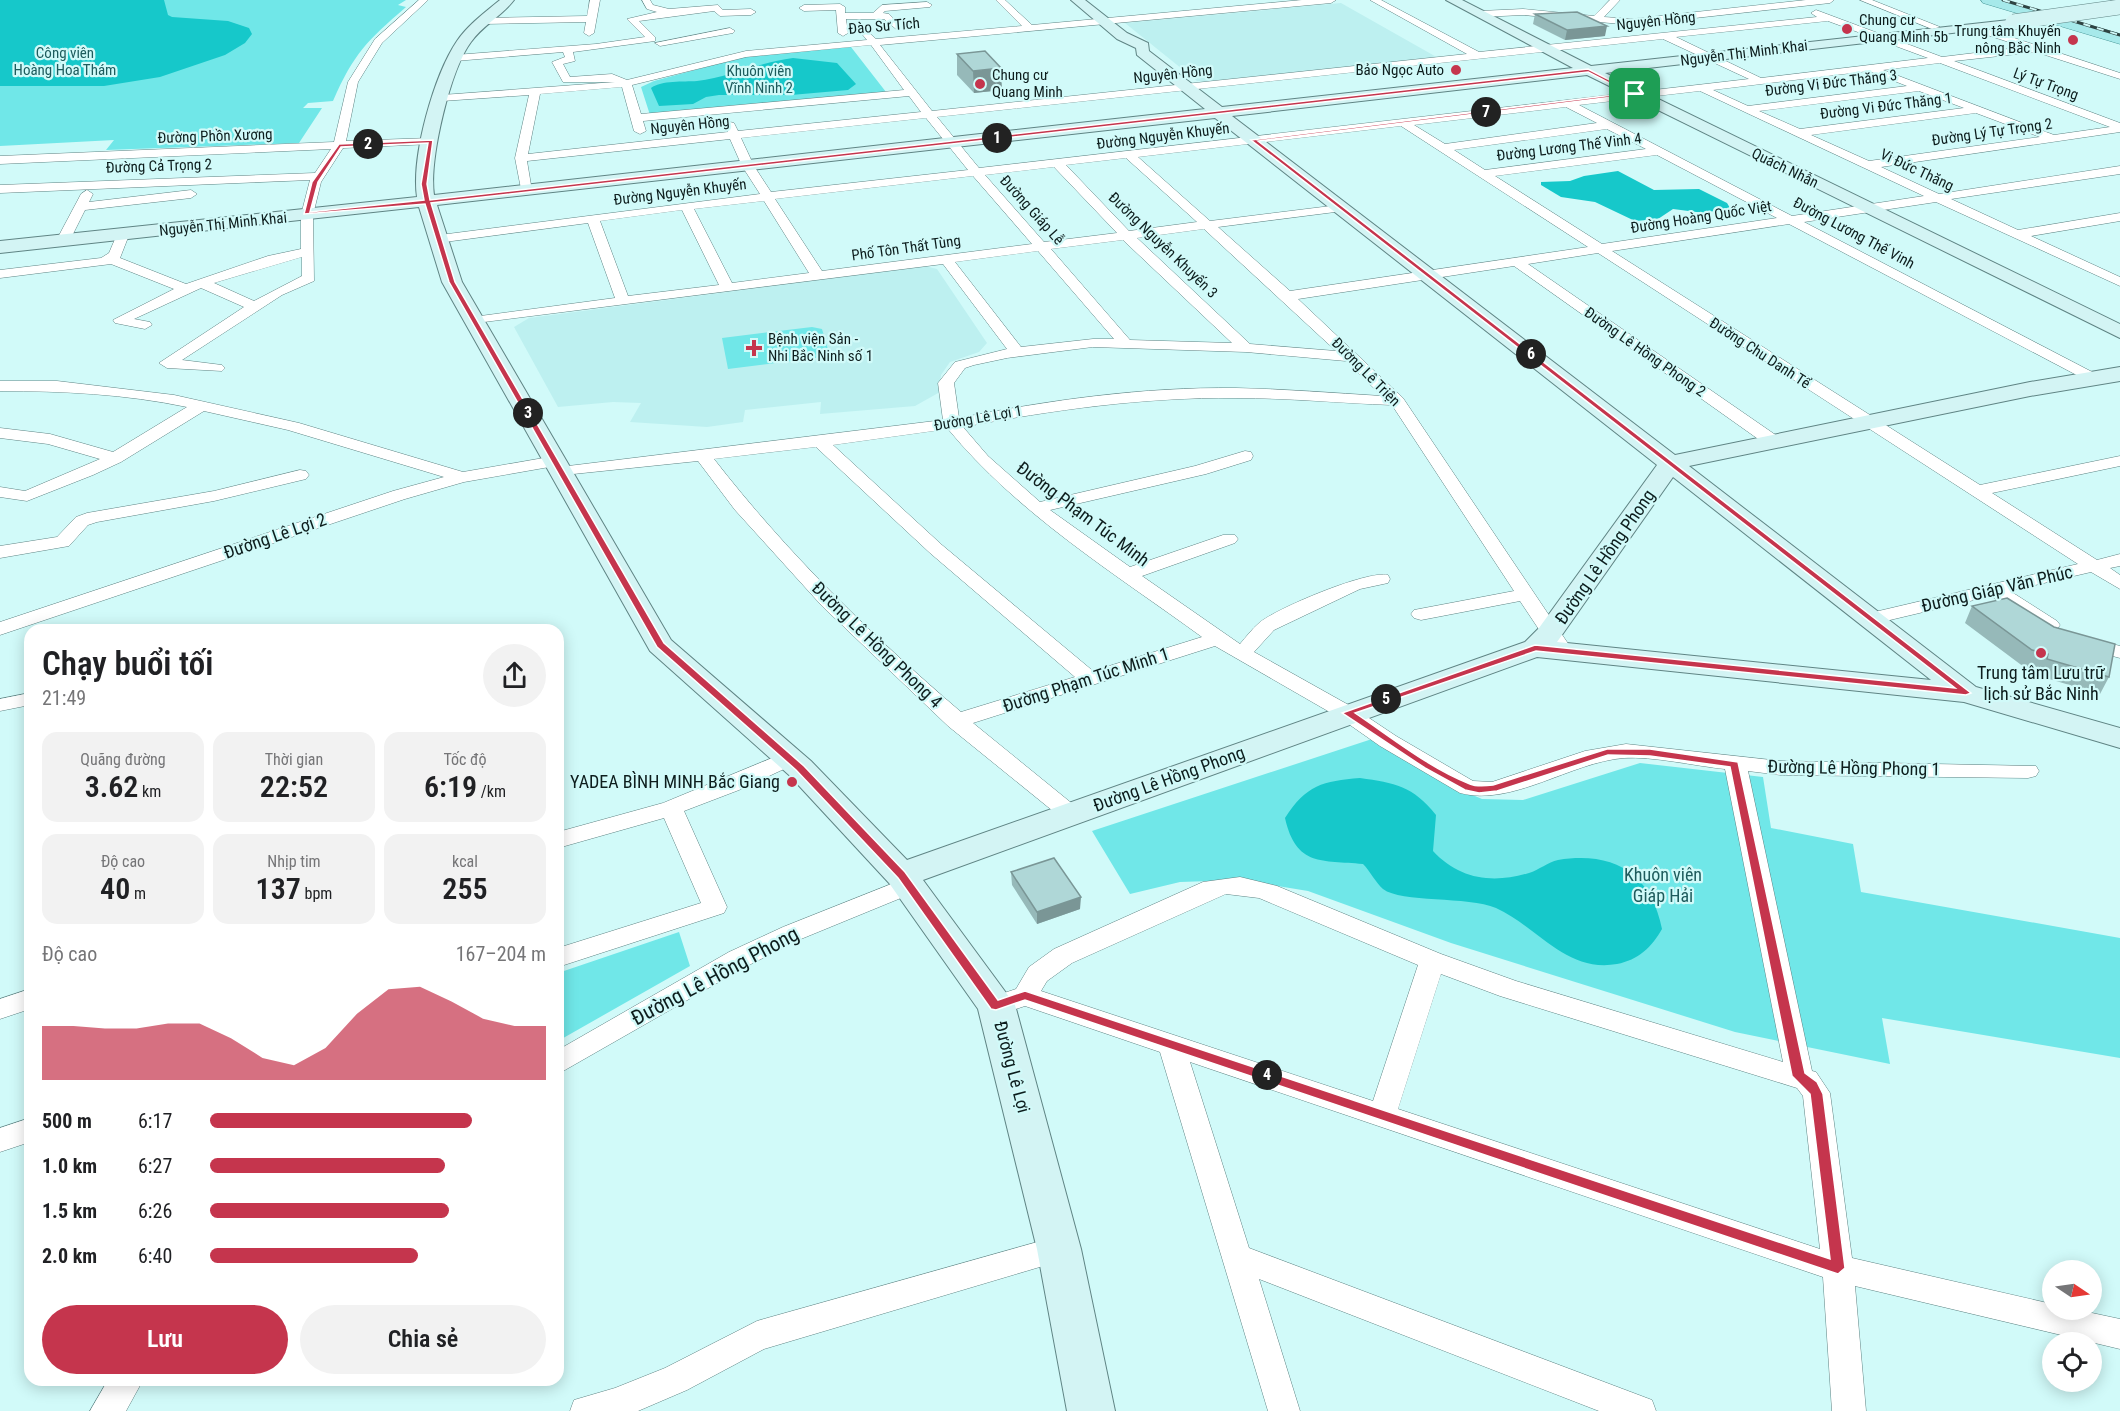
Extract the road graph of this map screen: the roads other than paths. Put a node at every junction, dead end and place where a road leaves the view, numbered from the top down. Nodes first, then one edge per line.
1 (424, 0) edge
2 (508, 0) edge
3 (595, 0) edge
4 (646, 0) edge
5 (1000, 0) edge
6 (1077, 0) edge
7 (1219, 0) edge
8 (1331, 0) edge
9 (1374, 0) edge
10 (1543, 0) edge
11 (1615, 0) edge
12 (1830, 0) edge
13 (1864, 0) edge
14 (1988, 0) edge
15 (1794, 4) junction
16 (810, 5) edge
17 (927, 5) dead end
18 (1150, 5) dead end
19 (1469, 6) edge
20 (2120, 7) edge
21 (843, 9) junction
22 (1232, 9) junction
23 (669, 12) junction
24 (752, 12) dead end
25 (1530, 12) junction
26 (720, 13) junction
27 (698, 14) dead end
28 (2037, 14) junction
29 (876, 15) junction
30 (1164, 15) junction
31 (1020, 18) junction
32 (1597, 18) junction
33 (1829, 18) junction
34 (590, 19) junction
35 (483, 21) junction
36 (1103, 21) junction
37 (2059, 21) junction
38 (1632, 22) junction
39 (960, 23) dead end
40 (909, 26) dead end
41 (1030, 28) junction
42 (1981, 30) junction
43 (879, 31) junction
44 (1937, 31) junction
45 (727, 33) dead end
46 (833, 34) junction
47 (1663, 35) junction
48 (1877, 38) junction
49 (2120, 39) edge
50 (656, 41) junction
51 (583, 48) junction
52 (567, 49) junction
53 (1545, 49) junction
54 (2035, 49) junction
55 (762, 52) junction
56 (683, 53) dead end
57 (1478, 56) junction
58 (1707, 57) junction
59 (455, 58) junction
60 (1935, 59) junction
61 (706, 63) junction
62 (1869, 67) junction
63 (1588, 71) junction
64 (2120, 76) edge
65 (615, 78) junction
66 (1759, 80) junction
67 (626, 83) junction
68 (1187, 87) junction
69 (1699, 87) junction
70 (1921, 88) junction
71 (535, 91) junction
72 (913, 92) junction
73 (1635, 94) junction
74 (442, 98) junction
75 (1567, 103) junction
76 (1745, 109) junction
77 (725, 110) junction
78 (1978, 110) junction
79 (1219, 113) junction
80 (932, 115) junction
81 (636, 118) junction
82 (1401, 122) junction
83 (1609, 125) junction
84 (2120, 128) edge
85 (1798, 133) junction
86 (734, 136) junction
87 (2054, 138) junction
88 (1254, 140) junction
89 (431, 141) junction
90 (951, 143) junction
91 (644, 145) junction
92 (339, 146) junction
93 (1442, 148) junction
94 (1658, 151) junction
95 (1129, 155) junction
96 (31, 158) junction
97 (521, 158) junction
98 (0, 160) edge
99 (1058, 164) junction
100 (1867, 165) junction
101 (748, 166) junction
102 (2120, 170) edge
103 (978, 173) junction
104 (1483, 174) junction
105 (317, 179) junction
106 (90, 186) junction
107 (0, 187) edge
108 (526, 191) junction
109 (766, 196) junction
110 (1936, 197) junction
111 (428, 202) junction
112 (686, 206) junction
113 (81, 207) junction
114 (1343, 207) junction
115 (1866, 208) junction
116 (307, 214) junction
117 (2120, 217) edge
118 (593, 219) junction
119 (1793, 219) junction
120 (1206, 225) junction
121 (2017, 234) junction
122 (123, 235) junction
123 (1126, 235) junction
124 (437, 239) junction
125 (63, 240) junction
126 (1043, 246) junction
127 (0, 247) edge
128 (1597, 249) junction
129 (309, 252) junction
130 (111, 259) junction
131 (946, 259) junction
132 (1516, 261) junction
133 (88, 266) junction
134 (0, 274) edge
135 (1430, 274) junction
136 (818, 276) junction
137 (57, 282) dead end
138 (2120, 282) edge
139 (194, 285) junction
140 (728, 288) junction
141 (1287, 296) junction
142 (623, 302) junction
143 (254, 306) junction
144 (473, 321) junction
145 (145, 325) dead end
146 (2120, 332) edge
147 (1124, 342) junction
148 (1246, 348) junction
149 (1017, 352) junction
150 (1352, 357) junction
151 (217, 368) dead end
152 (2120, 374) edge
153 (2092, 378) junction
154 (0, 386) edge
155 (1396, 401) junction
156 (200, 406) junction
157 (1870, 422) junction
158 (952, 424) junction
159 (0, 433) edge
160 (820, 442) junction
161 (1774, 442) junction
162 (702, 455) junction
163 (1245, 456) dead end
164 (115, 458) junction
165 (2120, 461) edge
166 (1671, 464) junction
167 (557, 466) junction
168 (300, 475) dead end
169 (462, 477) junction
170 (1980, 490) junction
171 (0, 492) edge
172 (1036, 508) junction
173 (1229, 539) dead end
174 (0, 552) edge
175 (2120, 560) edge
176 (2094, 566) junction
177 (1129, 574) junction
178 (1381, 579) dead end
179 (2120, 583) edge
180 (1995, 590) junction
181 (1524, 595) junction
182 (1421, 614) dead end
183 (1873, 618) junction
184 (0, 629) edge
185 (1217, 639) junction
186 (1549, 644) junction
187 (2120, 652) edge
188 (1242, 653) junction
189 (1090, 679) junction
190 (1966, 693) junction
191 (24, 700) edge
192 (0, 705) edge
193 (1347, 713) junction
194 (956, 721) junction
195 (2120, 738) edge
196 (789, 758) junction
197 (1734, 764) junction
198 (2028, 771) dead end
199 (671, 808) junction
200 (1072, 815) junction
201 (564, 838) edge
202 (905, 880) junction
203 (564, 956) edge
204 (1432, 961) junction
205 (1025, 996) junction
206 (24, 1001) edge
207 (996, 1005) junction
208 (0, 1009) edge
209 (1171, 1044) junction
210 (564, 1060) edge
211 (1799, 1076) junction
212 (1383, 1113) junction
213 (24, 1132) edge
214 (0, 1140) edge
215 (1059, 1249) junction
216 (1235, 1256) junction
217 (1838, 1268) junction
218 (2120, 1334) edge
219 (123, 1386) edge
220 (107, 1411) edge
221 (586, 1411) edge
222 (1091, 1411) edge
223 (1284, 1411) edge
224 (1640, 1411) edge
225 (1848, 1411) edge

1 - 92 street
2 - 35 main road, Đường Lê Lợi
3 - 34 street
4 - 23 street
5 - 31 street
6 - 36 main road
7 - 22 street
8 - 22 street, Đào Sư Tích
9 - 57 street
10 - 25 street
11 - 32 street
12 - 15 street
13 - 44 street
14 - 28 main road
15 - 33 street, Lý Tự Trọng
15 - 38 street
16 - 21 street
17 - 29 street
18 - 30 street
19 - 25 street
19 - 53 main road, Quách Nhẫn
20 - 48 main road, bridge
21 - 29 street
21 - 46 street
22 - 30 street, Đào Sư Tích
23 - 26 street
23 - 50 street
24 - 26 street
25 - 32 street
26 - 27 street
28 - 37 main road
28 - 44 main road
29 - 43 street
30 - 36 street, Đào Sư Tích
31 - 39 street
31 - 41 street
32 - 38 street
33 - 47 street, Nguyên Hồng
33 - 48 street, Lý Tự Trọng
34 - 35 street
34 - 51 street
35 - 59 main road, Đường Lê Lợi
36 - 41 street, Đào Sư Tích
36 - 68 main road
37 - 42 main road
37 - 49 main road
38 - 47 street
40 - 43 street
41 - 43 street, Đào Sư Tích
42 - 44 main road
42 - 54 street
43 - 46 street
43 - 55 street, Đào Sư Tích
43 - 72 street, Đường Giáp Lễ
44 - 48 main road
44 - 60 street
45 - 50 street
46 - 55 street
47 - 53 street, Nguyên Hồng
47 - 58 street
48 - 58 main road, Nguyễn Thị Minh Khai
48 - 60 street, Lý Tự Trọng
50 - 51 street
50 - 56 street
51 - 52 street
52 - 59 street
52 - 65 street
53 - 57 street, Nguyên Hồng
53 - 63 main road, Quách Nhẫn
54 - 60 street, Đường Nguyễn Khuyến
54 - 64 street
55 - 61 street, Đào Sư Tích
57 - 68 street, Nguyên Hồng
58 - 63 main road, Nguyễn Thị Minh Khai
58 - 66 street
59 - 74 main road, Đường Lê Lợi
60 - 62 street, Đường Nguyễn Khuyến
60 - 84 street, Lý Tự Trọng
61 - 65 street
61 - 67 street, Đào Sư Tích
62 - 66 street, Đường Nguyễn Khuyến
62 - 70 street
63 - 73 main road, Quách Nhẫn
63 - 79 main road, Nguyễn Thị Minh Khai
65 - 67 street
66 - 69 street, Đường Nguyễn Khuyến
67 - 71 street, Đào Sư Tích
67 - 81 street
68 - 79 main road
68 - 80 street, Nguyên Hồng
69 - 73 street, Đường Nguyễn Khuyến
69 - 76 street, Vi Đức Thăng
70 - 76 street, Đường Vi Đức Thăng 3
70 - 78 street
71 - 74 street, Đào Sư Tích
71 - 97 street
72 - 77 street
72 - 80 street, Đường Giáp Lễ
73 - 75 street, Đường Nguyễn Khuyến
73 - 115 main road, Quách Nhẫn
74 - 89 main road, Đường Lê Lợi
75 - 82 street, Đường Nguyễn Khuyến
75 - 83 street, Đường Lương Thế Vinh
76 - 85 street, Vi Đức Thăng
77 - 81 street
77 - 86 street
78 - 85 street, Đường Vi Đức Thăng 1
78 - 87 street
79 - 88 main road
79 - 90 main road, Nguyễn Thị Minh Khai
80 - 86 street, Nguyên Hồng
80 - 90 street, Đường Giáp Lễ
81 - 91 street
82 - 88 street, Đường Nguyễn Khuyến
82 - 93 street, Đường Chu Danh Tể
83 - 93 street
83 - 94 street, Đường Lương Thế Vinh
84 - 87 street, Đường Lý Tự Trọng 2
85 - 100 street, Vi Đức Thăng
86 - 91 street, Nguyên Hồng
86 - 101 street
87 - 100 street, Đường Lý Tự Trọng 2
88 - 95 street, Đường Nguyễn Khuyến
88 - 114 main road
89 - 92 street, Đường Phồn Xương
89 - 111 main road, Đường Lê Lợi
90 - 101 main road, Nguyễn Thị Minh Khai
90 - 103 street, Đường Giáp Lễ
91 - 97 street, Nguyên Hồng
92 - 96 street, Đường Phồn Xương
92 - 105 street
93 - 104 street, Đường Chu Danh Tể
94 - 104 street, Đường Lương Thế Vinh 4
94 - 119 street, Đường Lương Thế Vinh
95 - 99 street, Đường Nguyễn Khuyến
95 - 120 street, Đường Lê Triện
96 - 98 street, Đường Phồn Xương
96 - 107 street
97 - 108 street
99 - 103 street, Đường Nguyễn Khuyến
99 - 123 street, Đường Nguyễn Khuyến 3
100 - 110 street, Vi Đức Thăng
101 - 108 main road, Nguyễn Thị Minh Khai
101 - 109 street
102 - 110 street, Đường Hoàng Quốc Việt
103 - 109 street, Đường Nguyễn Khuyến
103 - 126 street, Đường Giáp Lễ
104 - 128 street, Đường Chu Danh Tể
105 - 106 street, Đường Cả Trọng 2
105 - 113 street
105 - 116 street
106 - 107 street, Đường Cả Trọng 2
106 - 113 street
108 - 111 main road, Nguyễn Thị Minh Khai
109 - 112 street, Đường Nguyễn Khuyến
109 - 136 street
110 - 115 street, Đường Hoàng Quốc Việt
110 - 121 street, Vi Đức Thăng
111 - 116 main road, Nguyễn Thị Minh Khai
111 - 124 main road, Đường Lê Lợi
112 - 118 street, Đường Nguyễn Khuyến
112 - 140 street
113 - 125 street
114 - 120 street, Phố Tôn Thất Tùng
114 - 135 main road
115 - 119 street, Đường Hoàng Quốc Việt
115 - 146 main road, Quách Nhẫn
116 - 122 main road, Nguyễn Thị Minh Khai
116 - 129 street
117 - 121 street
118 - 124 street, Đường Nguyễn Khuyến
118 - 142 street
119 - 128 street, Đường Hoàng Quốc Việt
119 - 153 street, Đường Lương Thế Vinh
120 - 123 street, Phố Tôn Thất Tùng
120 - 141 street, Đường Lê Triện
121 - 138 street, Vi Đức Thăng
122 - 125 main road, Nguyễn Thị Minh Khai
122 - 130 street
123 - 126 street, Phố Tôn Thất Tùng
123 - 148 street, Đường Nguyễn Khuyến 3
124 - 144 main road, Đường Lê Lợi
125 - 127 main road, Nguyễn Thị Minh Khai
126 - 131 street, Phố Tôn Thất Tùng
126 - 147 street, Đường Giáp Lễ
128 - 132 street, Đường Hoàng Quốc Việt
128 - 157 street, Đường Chu Danh Tể
129 - 139 street
129 - 143 street
130 - 133 street
130 - 139 street
131 - 136 street, Phố Tôn Thất Tùng
131 - 149 street
132 - 135 street, Đường Hoàng Quốc Việt
132 - 161 street, Đường Lê Hồng Phong 2
133 - 134 street
133 - 137 street
135 - 141 street, Đường Hoàng Quốc Việt
135 - 166 main road
136 - 140 street, Phố Tôn Thất Tùng
139 - 143 street
139 - 145 street
140 - 142 street, Phố Tôn Thất Tùng
141 - 150 street, Đường Lê Triện
142 - 144 street, Phố Tôn Thất Tùng
143 - 151 street
144 - 167 main road, Đường Lê Lợi
147 - 148 street
147 - 149 street
148 - 150 street
149 - 158 street
150 - 155 street, Đường Lê Triện
152 - 153 main road
153 - 157 main road
154 - 156 street
155 - 158 street, Đường Lê Lợi 1
155 - 181 street, Đường Lê Triện
156 - 164 street
156 - 169 street
157 - 161 main road
157 - 170 street, Đường Chu Danh Tể
158 - 160 street, Đường Lê Lợi 1
158 - 172 street, Đường Phạm Túc Minh
159 - 164 street
160 - 162 street, Đường Lê Lợi 1
160 - 189 street
161 - 166 main road
162 - 167 street, Đường Lê Lợi 1
162 - 194 street, Đường Lê Hồng Phong 4
163 - 172 street
164 - 171 street
165 - 170 street
166 - 183 main road
166 - 186 main road, Đường Lê Hồng Phong
167 - 169 street, Đường Lê Lợi 2
167 - 196 main road, Đường Lê Lợi
168 - 174 street
169 - 184 street, Đường Lê Lợi 2
170 - 176 street, Đường Chu Danh Tể
172 - 177 street, Đường Phạm Túc Minh
173 - 177 street
175 - 176 street, Đường Giáp Văn Phúc
176 - 179 street, Đường Chu Danh Tể
176 - 180 street, Đường Giáp Văn Phúc
177 - 185 street, Đường Phạm Túc Minh
178 - 188 street
180 - 183 street, Đường Giáp Văn Phúc
180 - 187 street
181 - 182 street
181 - 186 street, Đường Lê Triện
183 - 190 main road
185 - 188 street, Đường Phạm Túc Minh
185 - 189 street, Đường Phạm Túc Minh 1
186 - 190 main road
186 - 193 main road, Đường Lê Hồng Phong
188 - 193 street, Đường Phạm Túc Minh
189 - 194 street, Đường Phạm Túc Minh 1
190 - 195 main road
191 - 192 street
193 - 197 street, Đường Lê Hồng Phong 1
193 - 200 main road, Đường Lê Hồng Phong
194 - 200 street, Đường Lê Hồng Phong 4
196 - 199 street
196 - 202 main road, Đường Lê Lợi
197 - 198 street, Đường Lê Hồng Phong 1
197 - 211 street
199 - 201 street
199 - 203 street
200 - 202 main road, Đường Lê Hồng Phong
202 - 207 main road, Đường Lê Lợi
202 - 210 street, Đường Lê Hồng Phong
204 - 205 street
204 - 211 street
204 - 212 street
205 - 207 street
205 - 209 street
206 - 208 street
207 - 215 main road, Đường Lê Lợi
209 - 212 street
209 - 216 street
211 - 217 street
212 - 217 street
213 - 214 street
215 - 221 street
215 - 222 main road, Đường Lê Lợi
216 - 223 street
216 - 224 street
217 - 218 street
217 - 225 street
219 - 220 street

